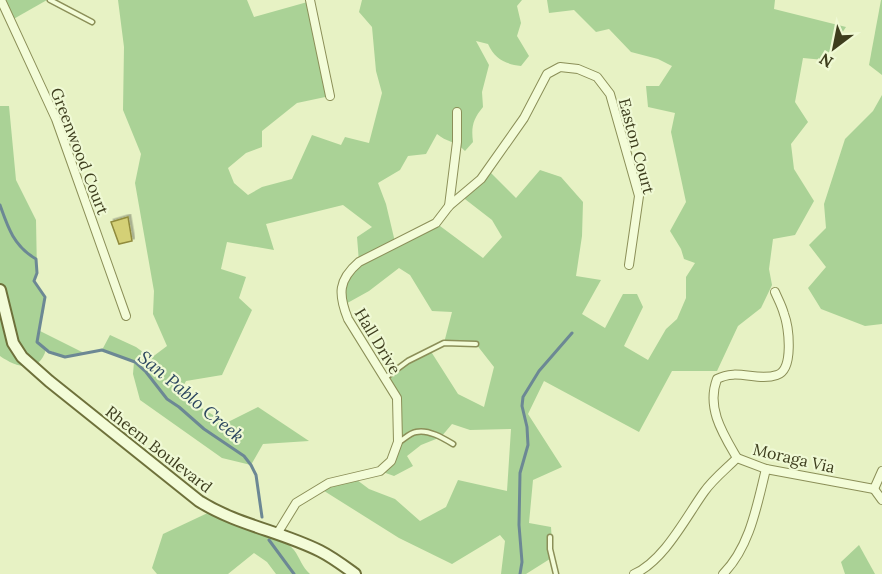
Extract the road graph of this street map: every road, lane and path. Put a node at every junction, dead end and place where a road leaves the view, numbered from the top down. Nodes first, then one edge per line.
1 (1, 0) edge
2 (50, 0) edge
3 (310, 0) edge
4 (92, 22) dead end
5 (330, 96) dead end
6 (457, 112) dead end
7 (449, 206) junction
8 (629, 265) dead end
9 (0, 290) edge
10 (775, 292) dead end
11 (126, 316) dead end
12 (476, 344) dead end
13 (385, 378) junction
14 (398, 442) junction
15 (453, 444) dead end
16 (737, 458) junction
17 (766, 469) junction
18 (882, 471) edge
19 (874, 489) junction
20 (882, 500) edge
21 (277, 534) junction
22 (550, 537) dead end
23 (352, 573) edge
24 (556, 574) edge
25 (634, 574) edge
26 (723, 574) edge

1 - 11 street, Greenwood Court
2 - 4 lane
3 - 5 street
6 - 7 street
7 - 8 street, Easton Court
7 - 13 street, Hall Drive
9 - 21 street, Rheem Boulevard
10 - 16 street
12 - 13 lane
13 - 14 street, Hall Drive
14 - 15 lane
14 - 21 street
16 - 17 street, Moraga Via
16 - 25 street, Moraga Via
17 - 19 street, Moraga Via
17 - 26 street
18 - 19 street
19 - 20 street
21 - 23 street, Rheem Boulevard
22 - 24 lane

